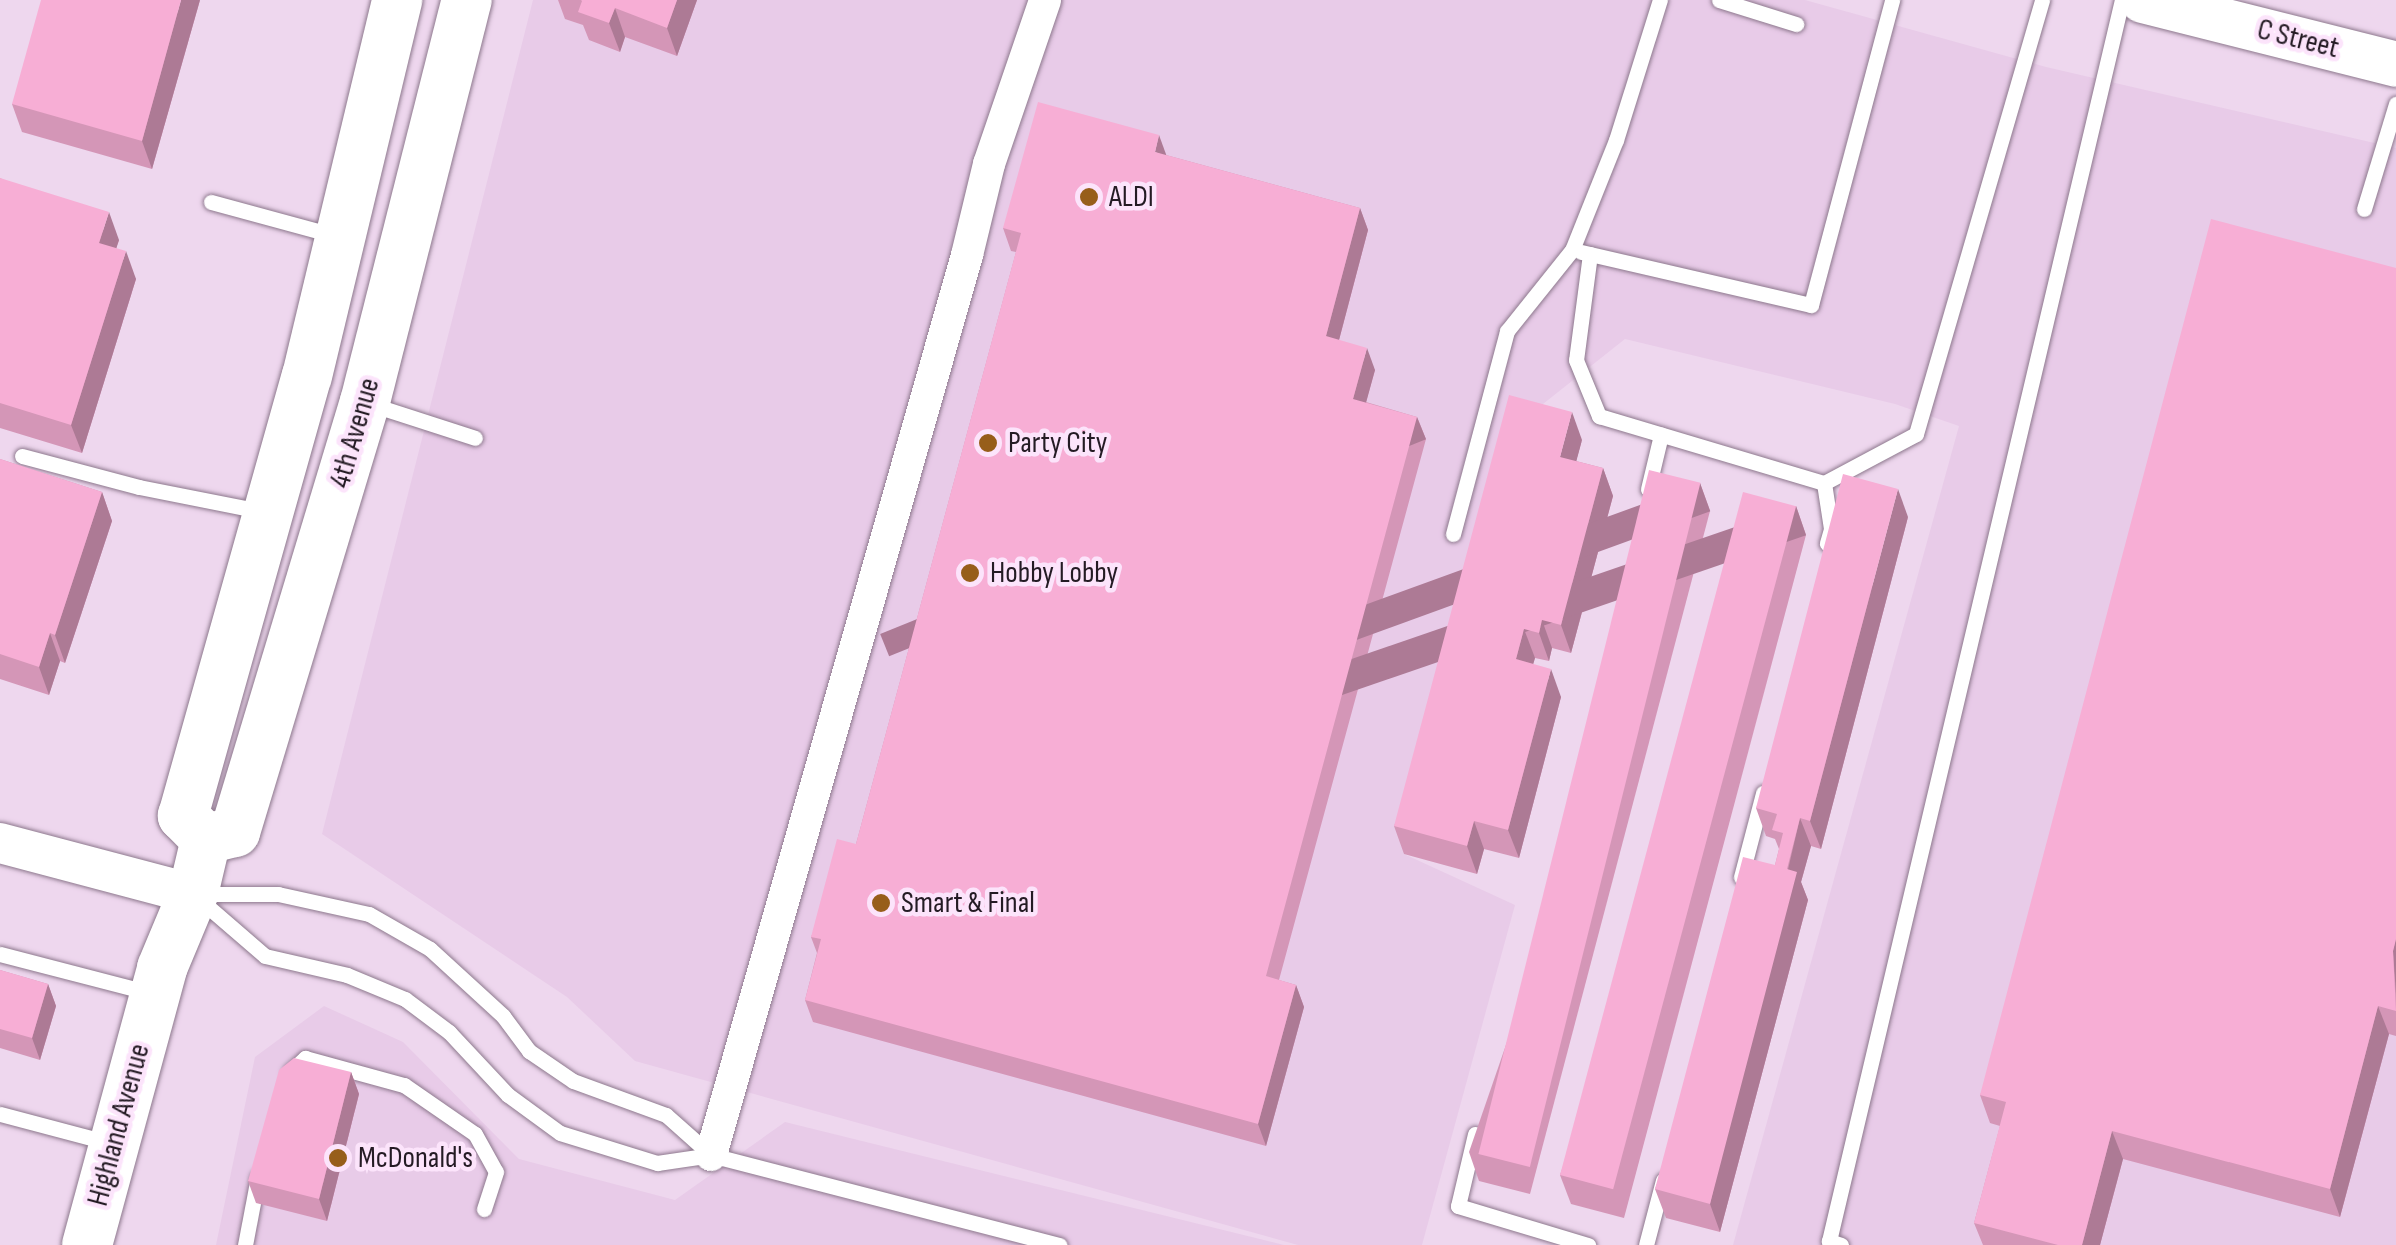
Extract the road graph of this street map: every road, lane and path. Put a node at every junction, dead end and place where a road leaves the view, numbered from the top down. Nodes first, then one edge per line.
1 (398, 0) edge
2 (466, 0) edge
3 (1045, 0) edge
4 (1660, 0) edge
5 (1718, 0) edge
6 (1892, 0) edge
7 (2042, 0) edge
8 (2122, 0) edge
9 (2142, 0) edge
10 (1796, 24) dead end
11 (2396, 64) edge
12 (2396, 104) edge
13 (211, 202) dead end
14 (2364, 209) dead end
15 (340, 237) junction
16 (1572, 250) junction
17 (1590, 254) junction
18 (365, 402) junction
19 (1661, 435) junction
20 (475, 438) dead end
21 (22, 456) dead end
22 (1824, 483) junction
23 (269, 513) junction
24 (1641, 515) edge
25 (1452, 534) dead end
26 (1821, 568) edge
27 (1766, 780) edge
28 (206, 839) junction
29 (0, 843) edge
30 (193, 894) junction
31 (1736, 897) edge
32 (0, 954) edge
33 (154, 1000) junction
34 (277, 1083) edge
35 (0, 1114) edge
36 (1478, 1124) edge
37 (114, 1144) junction
38 (263, 1155) edge
39 (711, 1155) junction
40 (1666, 1168) edge
41 (484, 1209) dead end
42 (87, 1245) edge
43 (245, 1245) edge
44 (1060, 1245) edge
45 (1588, 1245) edge
46 (1646, 1245) edge
47 (1841, 1245) edge

1 - 15 main road, 4th Avenue
2 - 18 main road, 4th Avenue
3 - 39 street
4 - 16 lane
5 - 10 lane
6 - 17 lane
7 - 22 lane
8 - 47 lane
9 - 11 main road, C Street
12 - 14 lane
13 - 15 lane
15 - 23 main road, 4th Avenue
16 - 17 lane
16 - 25 lane
17 - 19 lane
18 - 20 lane
18 - 28 main road, 4th Avenue
19 - 22 lane
19 - 24 lane
21 - 23 lane
22 - 26 lane
23 - 28 main road, 4th Avenue
27 - 31 lane
28 - 30 main road
29 - 30 street
30 - 33 main road
30 - 39 lane
30 - 39 lane
32 - 33 lane
33 - 37 main road, Highland Avenue
34 - 41 lane
35 - 37 lane
36 - 45 lane
37 - 42 main road, Highland Avenue
38 - 43 lane
39 - 44 lane
40 - 46 lane

